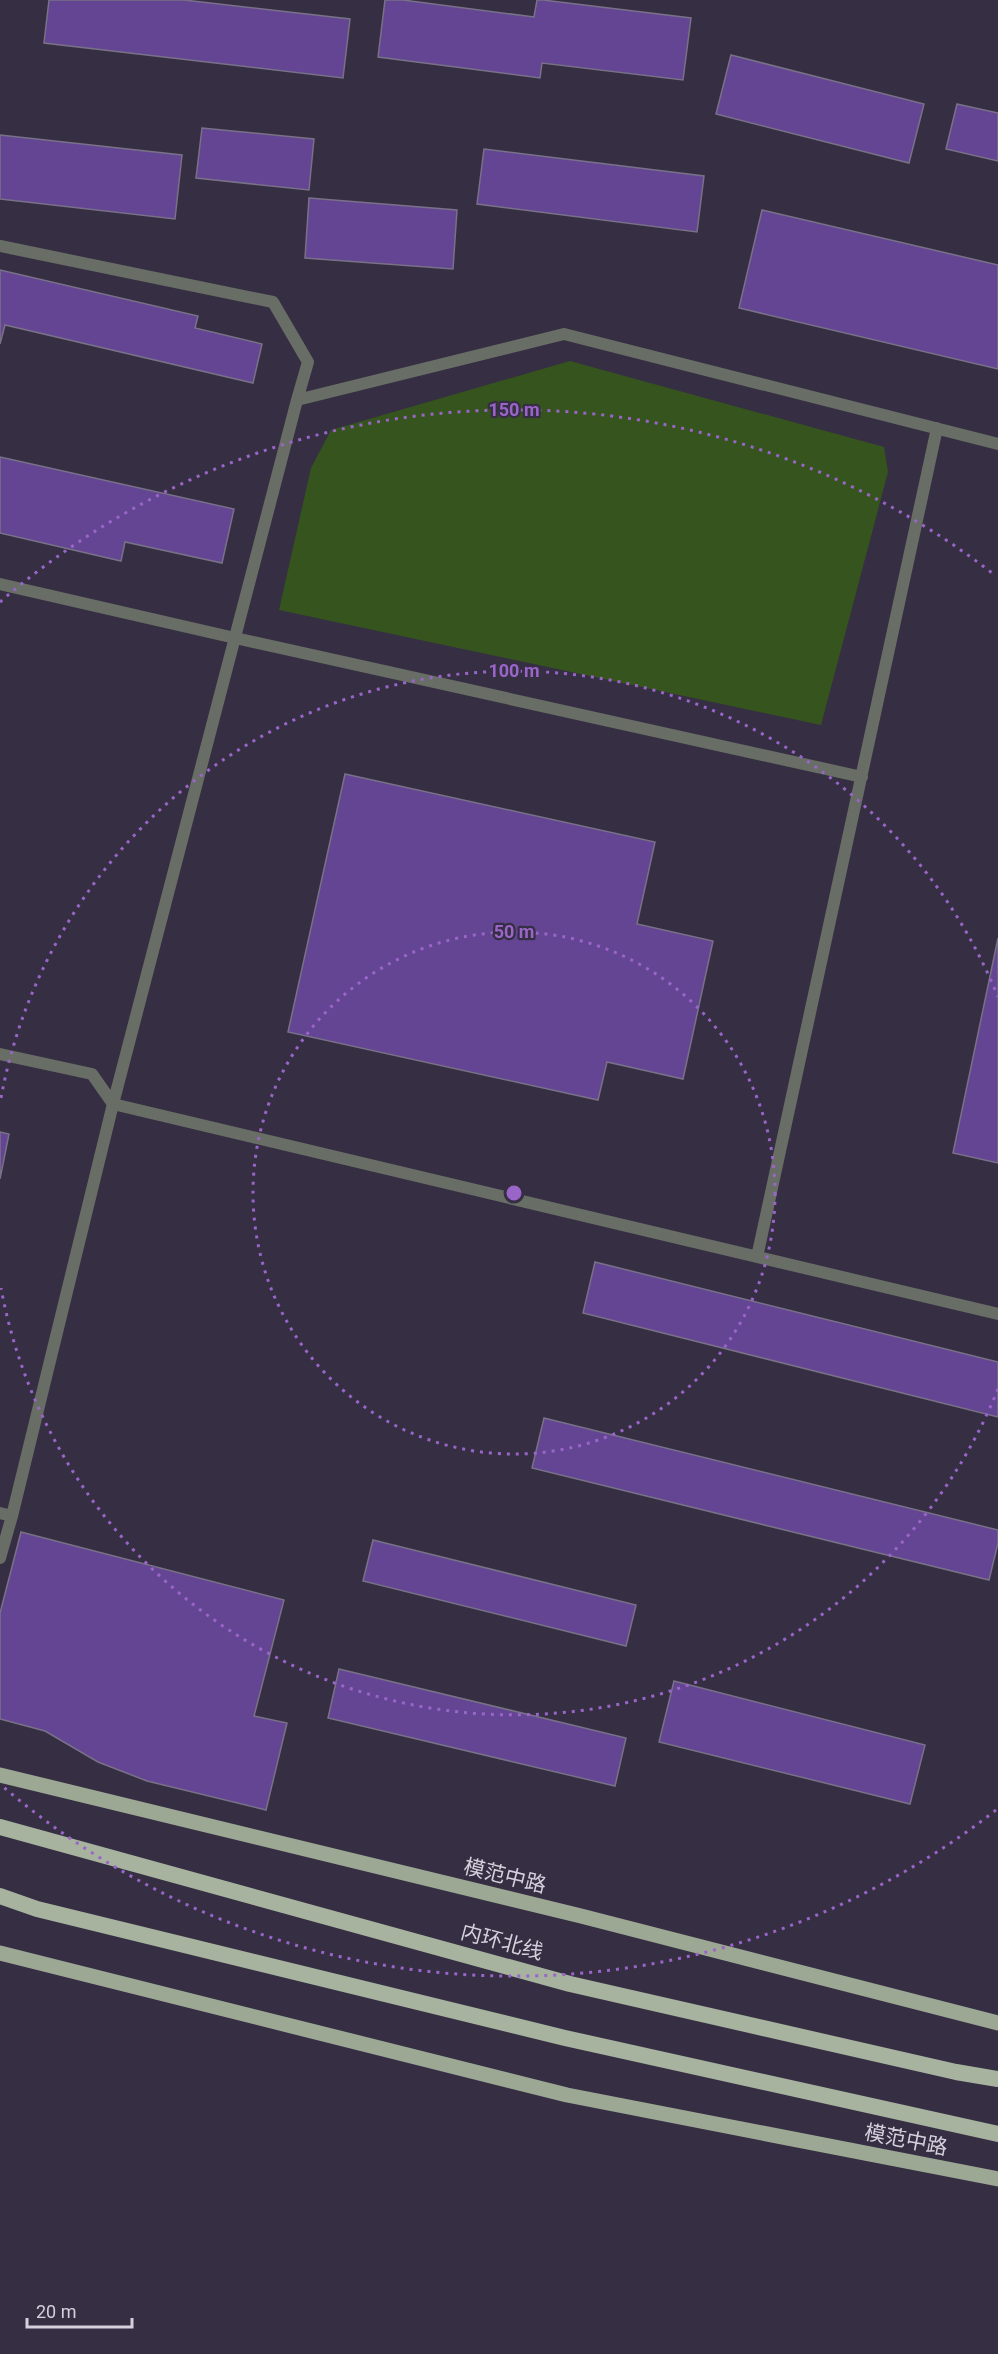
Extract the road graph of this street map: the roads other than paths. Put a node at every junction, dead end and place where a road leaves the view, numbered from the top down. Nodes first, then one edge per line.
1 (0, 246) edge
2 (297, 400) junction
3 (937, 428) junction
4 (998, 444) edge
5 (0, 584) edge
6 (235, 638) junction
7 (861, 777) junction
8 (0, 1054) edge
9 (113, 1104) junction
10 (758, 1257) junction
11 (998, 1314) edge
12 (6, 1515) edge
13 (0, 1558) edge
14 (0, 1775) edge
15 (0, 1827) edge
16 (0, 1896) edge
17 (0, 1953) edge
18 (998, 2023) edge
19 (956, 2072) junction
20 (998, 2073) edge
21 (998, 2079) edge
22 (998, 2134) edge
23 (998, 2179) edge

1 - 2 lane
2 - 3 lane
2 - 6 lane
3 - 4 lane
3 - 7 lane
5 - 6 lane
6 - 7 lane
6 - 9 lane
7 - 10 lane
8 - 9 lane
9 - 10 lane
9 - 12 lane
10 - 11 lane
12 - 13 lane
14 - 18 main road, 模范中路
15 - 19 highway, 内环北线
16 - 22 highway
17 - 23 main road, 模范中路
19 - 20 highway
19 - 21 highway, 内环北线

